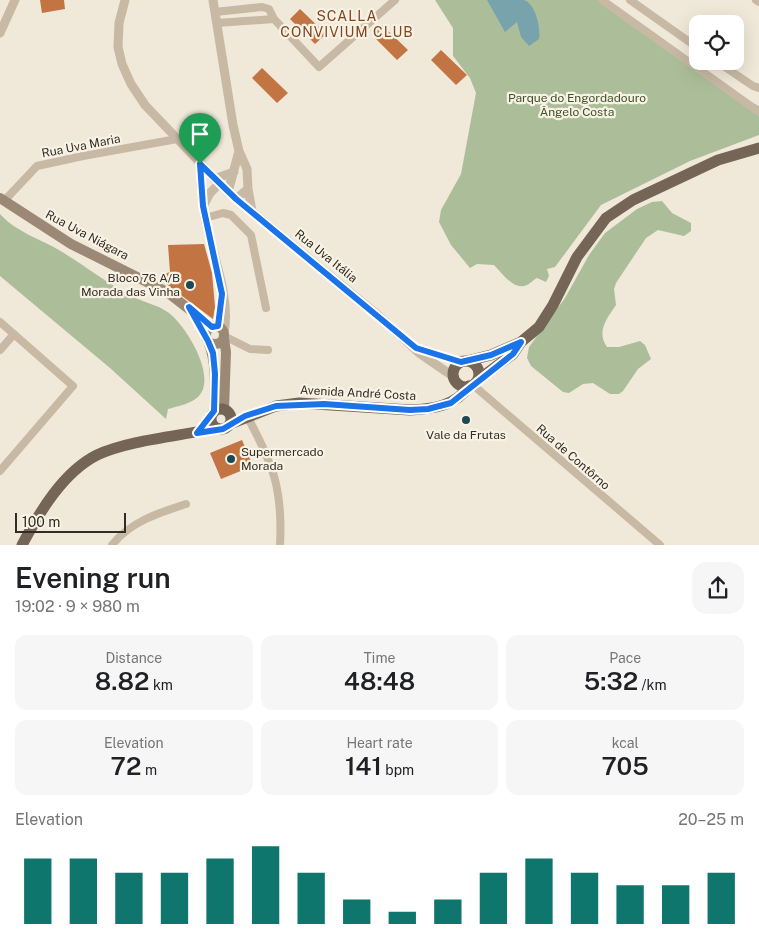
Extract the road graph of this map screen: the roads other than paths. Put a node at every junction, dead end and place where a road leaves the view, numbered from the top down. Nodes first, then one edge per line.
1 (15, 0) edge
2 (125, 0) edge
3 (213, 0) edge
4 (395, 0) edge
5 (602, 0) edge
6 (630, 0) edge
7 (756, 0) edge
8 (759, 2) edge
9 (215, 12) junction
10 (274, 19) junction
11 (217, 23) junction
12 (0, 33) edge
13 (689, 42) edge
14 (729, 70) edge
15 (759, 88) edge
16 (759, 112) edge
17 (177, 140) junction
18 (759, 148) edge
19 (239, 151) junction
20 (200, 164) junction
21 (234, 172) junction
22 (217, 182) junction
23 (248, 188) junction
24 (228, 192) junction
25 (236, 199) junction
26 (2, 200) edge
27 (203, 206) junction
28 (252, 211) junction
29 (205, 218) junction
30 (189, 307) junction
31 (266, 308) dead end
32 (0, 322) edge
33 (220, 332) junction
34 (14, 334) junction
35 (207, 338) junction
36 (521, 342) junction
37 (416, 348) junction
38 (0, 350) edge
39 (268, 350) dead end
40 (464, 362) junction
41 (455, 378) junction
42 (473, 384) junction
43 (442, 405) junction
44 (222, 414) junction
45 (246, 416) junction
46 (197, 433) junction
47 (0, 471) edge
48 (186, 504) dead end
49 (22, 545) edge
50 (112, 545) edge
51 (280, 545) edge
52 (660, 545) edge

1 - 12 street
2 - 17 street, Rua Uva Itália
3 - 9 street
4 - 10 street
5 - 16 street
6 - 13 street
7 - 8 street
9 - 10 street
9 - 11 street
10 - 11 street
11 - 19 street
14 - 15 street
17 - 20 street, Rua Uva Itália
17 - 26 street, Rua Uva Maria
18 - 36 main road, Avenida André Costa
19 - 21 street
19 - 23 street
20 - 22 street, Rua Uva Itália
20 - 27 street
21 - 22 street
21 - 24 street
22 - 24 street, Rua Uva Itália
22 - 27 street
23 - 25 street
23 - 28 street
24 - 25 street, Rua Uva Itália
25 - 28 street, Rua Uva Itália
26 - 30 main road, Rua Uva Niágara
27 - 29 street
28 - 37 street, Rua Uva Itália
29 - 31 street
29 - 33 street
30 - 33 main road, Rua Uva Niágara
30 - 35 main road, Rua Uva Niágara
32 - 34 street
33 - 35 main road
33 - 35 main road
33 - 39 street
33 - 44 main road
34 - 38 street
34 - 47 street
35 - 44 main road, Rua Uva Niágara
36 - 40 main road, Avenida André Costa
36 - 42 main road, Avenida André Costa
37 - 40 street, Rua Uva Itália
37 - 41 street, Rua Uva Itália
40 - 41 main road
40 - 42 main road
41 - 42 main road
41 - 43 main road
42 - 43 main road, Avenida André Costa
42 - 52 street, Rua de Contôrno
43 - 45 main road, Avenida André Costa
44 - 45 main road, Avenida André Costa
44 - 46 main road
44 - 46 main road
45 - 51 street
46 - 49 main road
48 - 50 street

